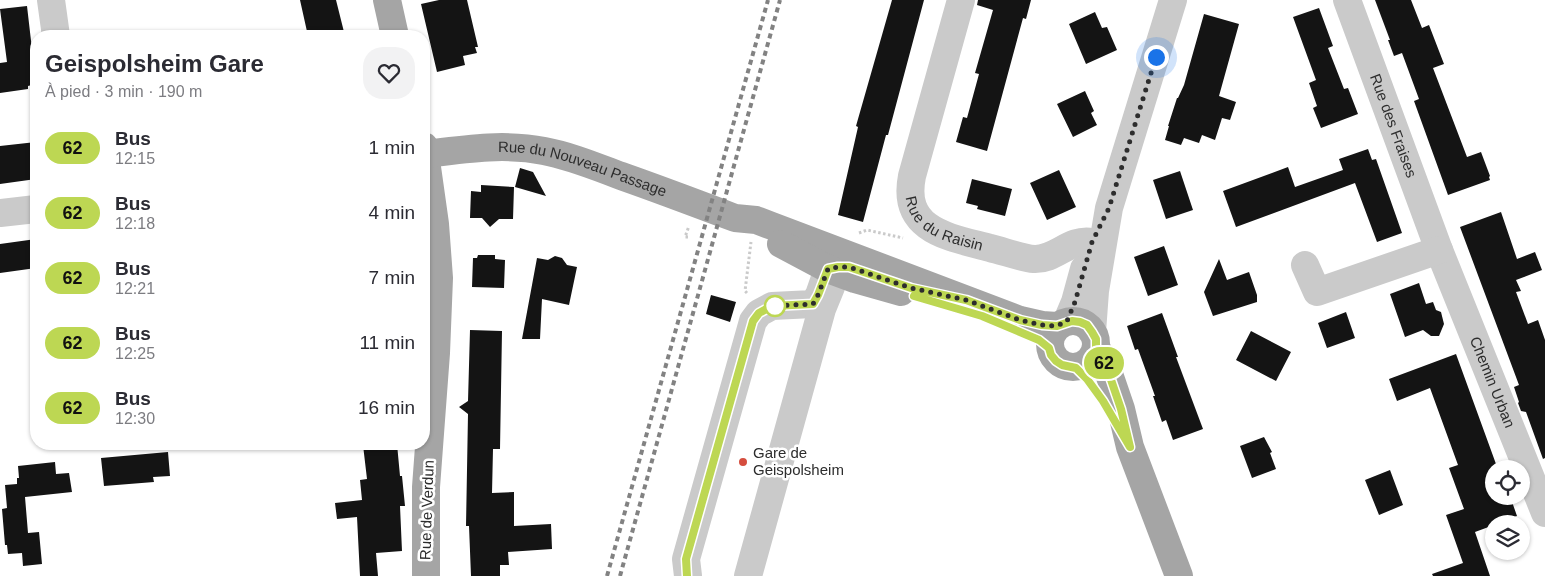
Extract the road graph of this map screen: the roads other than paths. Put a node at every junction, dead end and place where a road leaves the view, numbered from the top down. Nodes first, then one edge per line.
1 (51, 0) edge
2 (386, 0) edge
3 (962, 0) edge
4 (1173, 0) edge
5 (1347, 0) edge
6 (55, 30) edge
7 (394, 30) edge
8 (430, 151) edge
9 (430, 194) edge
10 (1109, 208) junction
11 (30, 210) edge
12 (0, 213) edge
13 (735, 218) junction
14 (1092, 242) junction
15 (1439, 250) junction
16 (1305, 265) dead end
17 (855, 279) junction
18 (821, 292) junction
19 (966, 300) junction
20 (1058, 332) junction
21 (1094, 340) junction
22 (1076, 368) junction
23 (430, 434) edge
24 (1130, 447) junction
25 (429, 450) edge
26 (1545, 513) edge
27 (426, 576) edge
28 (688, 576) edge
29 (748, 576) edge
30 (1179, 576) edge

1 - 6 street
2 - 7 main road
3 - 14 street, Rue du Raisin
4 - 10 street
5 - 15 street, Rue des Fraises
8 - 13 main road, Rue du Nouveau Passage
9 - 23 main road, Rue de Verdun
10 - 14 street
10 - 21 street
11 - 12 street
13 - 18 main road, Rue du Nouveau Passage
13 - 19 main road, Rue du Nouveau Passage
14 - 20 street
15 - 16 street
15 - 26 street, Chemin Urban
17 - 18 main road, Rue du Nouveau Passage
17 - 18 street
17 - 20 main road, Rue du Nouveau Passage
18 - 19 street
18 - 28 street
18 - 29 street
19 - 20 main road, Rue du Nouveau Passage
20 - 21 main road
20 - 22 main road
21 - 22 main road
21 - 24 main road
22 - 24 main road
24 - 30 main road
25 - 27 main road, Rue de Verdun

